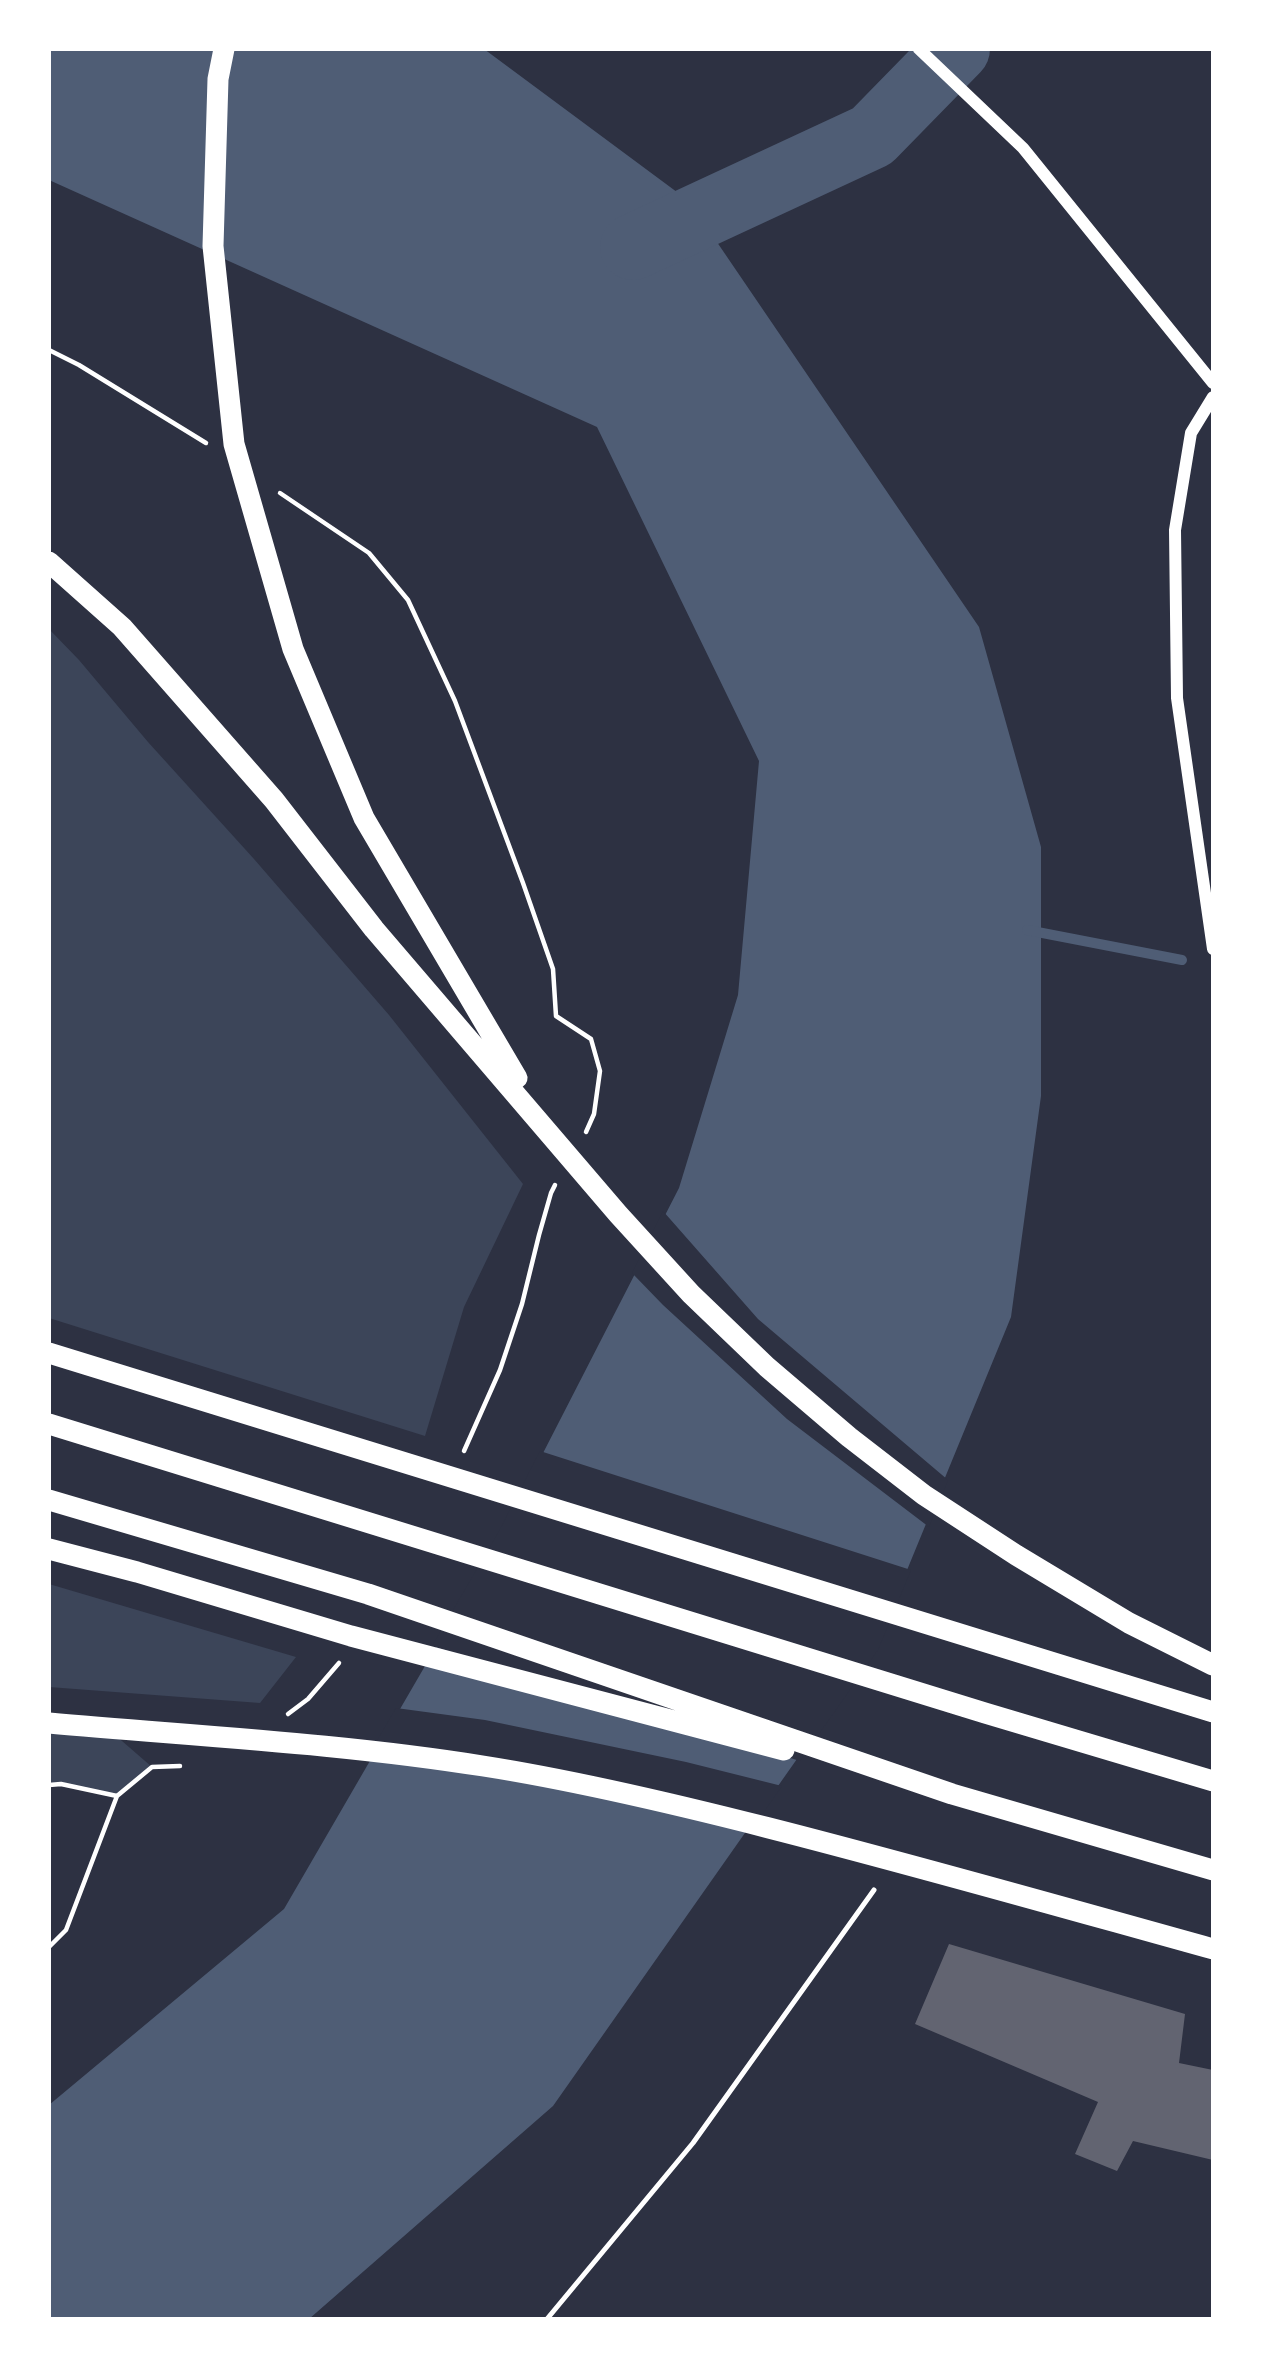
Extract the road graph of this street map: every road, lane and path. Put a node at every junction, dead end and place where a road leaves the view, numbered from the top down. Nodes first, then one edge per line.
1 (224, 49) edge
2 (919, 49) edge
3 (49, 350) edge
4 (1213, 383) edge
5 (1213, 397) edge
6 (210, 446) dead end
7 (278, 492) dead end
8 (49, 562) edge
9 (1213, 949) edge
10 (585, 1134) dead end
11 (557, 1143) junction
12 (556, 1183) dead end
13 (49, 1353) edge
14 (49, 1424) edge
15 (469, 1444) dead end
16 (49, 1500) edge
17 (49, 1549) edge
18 (1213, 1665) edge
19 (1213, 1712) edge
20 (49, 1723) edge
21 (192, 1765) dead end
22 (1213, 1781) edge
23 (49, 1785) edge
24 (951, 1794) junction
25 (117, 1796) junction
26 (1213, 1870) edge
27 (874, 1890) dead end
28 (49, 1947) edge
29 (1213, 1949) edge
30 (547, 2319) edge

1 - 11 highway
2 - 4 street
3 - 6 path
5 - 9 street
7 - 10 path
8 - 11 highway
11 - 18 highway
12 - 15 path
13 - 19 highway
14 - 22 highway
16 - 24 highway
17 - 24 highway
20 - 29 highway
21 - 25 path
23 - 25 path
24 - 26 highway
25 - 28 path
27 - 30 lane

